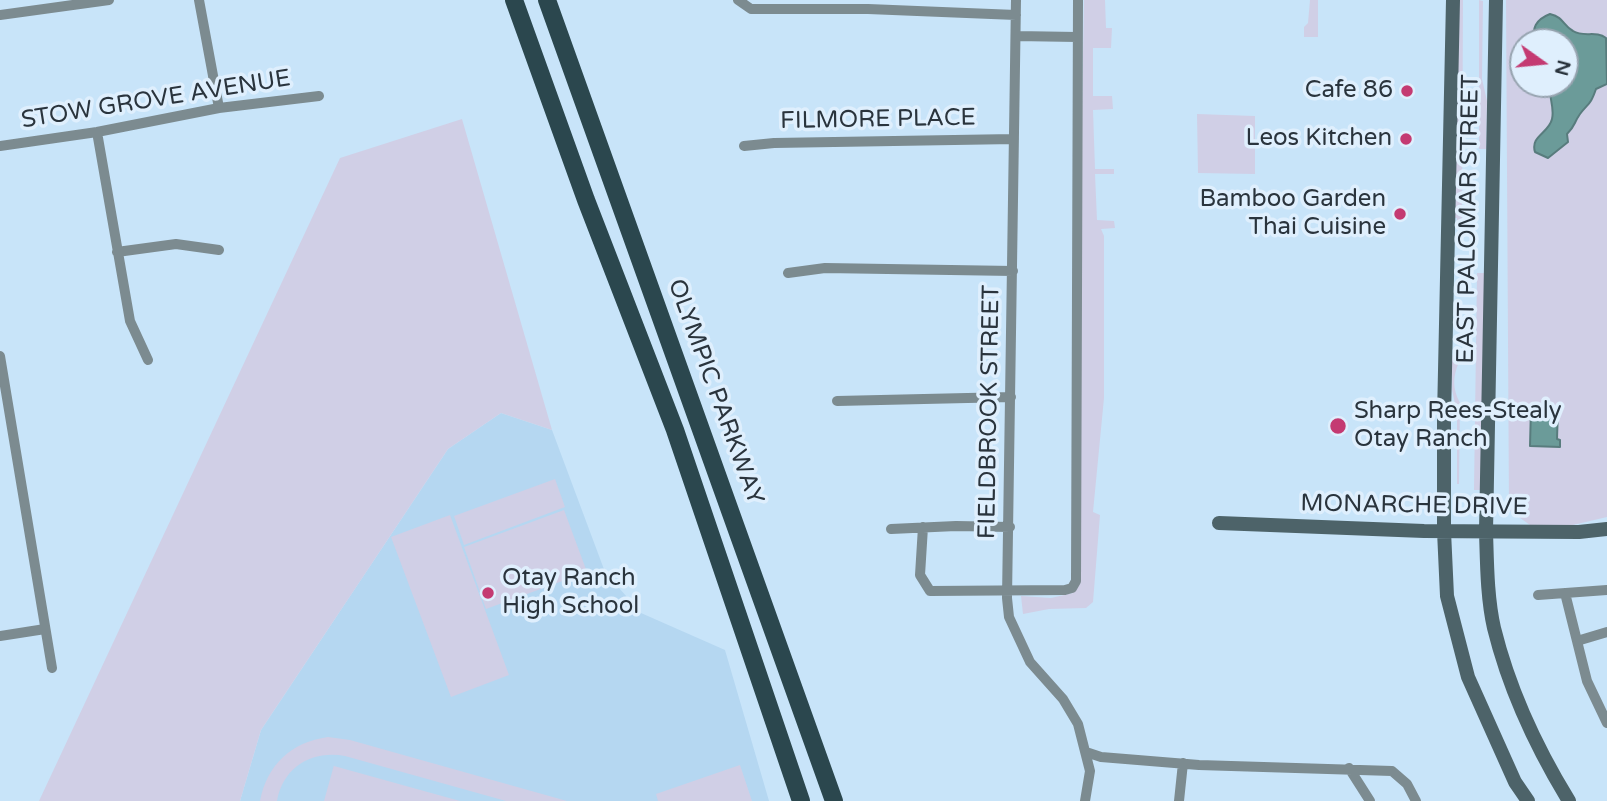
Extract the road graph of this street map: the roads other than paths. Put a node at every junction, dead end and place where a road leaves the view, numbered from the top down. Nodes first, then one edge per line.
1 (109, 0) edge
2 (200, 0) edge
3 (514, 0) edge
4 (547, 0) edge
5 (1016, 0) edge
6 (1078, 0) edge
7 (1453, 0) edge
8 (1496, 0) edge
9 (738, 1) edge
10 (58, 4) edge
11 (868, 5) edge
12 (0, 15) edge
13 (1016, 15) junction
14 (1016, 36) junction
15 (1077, 37) junction
16 (319, 96) dead end
17 (219, 108) junction
18 (97, 132) junction
19 (1014, 139) junction
20 (0, 146) edge
21 (744, 146) dead end
22 (219, 250) dead end
23 (117, 253) junction
24 (1013, 271) junction
25 (788, 273) dead end
26 (0, 356) edge
27 (148, 360) dead end
28 (1011, 397) junction
29 (838, 401) dead end
30 (1219, 523) dead end
31 (923, 527) junction
32 (1010, 527) junction
33 (1607, 528) edge
34 (891, 529) dead end
35 (1444, 531) junction
36 (1486, 531) junction
37 (1009, 589) junction
38 (1607, 590) edge
39 (1564, 593) junction
40 (1538, 595) dead end
41 (45, 629) junction
42 (1607, 632) edge
43 (0, 636) edge
44 (1577, 641) junction
45 (52, 668) dead end
46 (797, 698) junction
47 (770, 709) junction
48 (1607, 723) edge
49 (1086, 752) junction
50 (1183, 763) junction
51 (1349, 768) junction
52 (800, 801) edge
53 (834, 801) edge
54 (1084, 801) edge
55 (1179, 801) edge
56 (1370, 801) edge
57 (1416, 801) edge
58 (1528, 801) edge
59 (1569, 801) edge

1 - 10 street
2 - 17 street
3 - 47 main road, OLYMPIC PARKWAY
4 - 46 main road, OLYMPIC PARKWAY
5 - 13 street, FIELDBROOK STREET
6 - 15 street
7 - 35 main road, EAST PALOMAR STREET
8 - 36 main road, EAST PALOMAR STREET
9 - 11 street
10 - 12 street
11 - 13 street
13 - 14 street, FIELDBROOK STREET
14 - 15 street
14 - 19 street, FIELDBROOK STREET
15 - 37 street
16 - 17 street, STOW GROVE AVENUE
17 - 18 street, STOW GROVE AVENUE
18 - 20 street, STOW GROVE AVENUE
18 - 23 street
19 - 21 street, FILMORE PLACE
19 - 24 street, FIELDBROOK STREET
22 - 23 street
23 - 27 street
24 - 25 street
24 - 28 street, FIELDBROOK STREET
26 - 41 street
28 - 29 street
28 - 32 street, FIELDBROOK STREET
30 - 35 main road, MONARCHE DRIVE
31 - 32 street
31 - 34 street
31 - 37 street
32 - 37 street, FIELDBROOK STREET
33 - 36 main road, MONARCHE DRIVE
35 - 36 main road, MONARCHE DRIVE
35 - 58 main road, EAST PALOMAR STREET
36 - 59 main road, EAST PALOMAR STREET
37 - 49 street, FIELDBROOK STREET
38 - 39 street
39 - 40 street
39 - 44 street
41 - 43 street
41 - 45 street
42 - 44 street
44 - 48 street
46 - 47 main road
46 - 53 main road, OLYMPIC PARKWAY
47 - 52 main road, OLYMPIC PARKWAY
49 - 50 street
49 - 54 street, FIELDBROOK STREET
50 - 51 street
50 - 55 street
51 - 56 street
51 - 57 street

